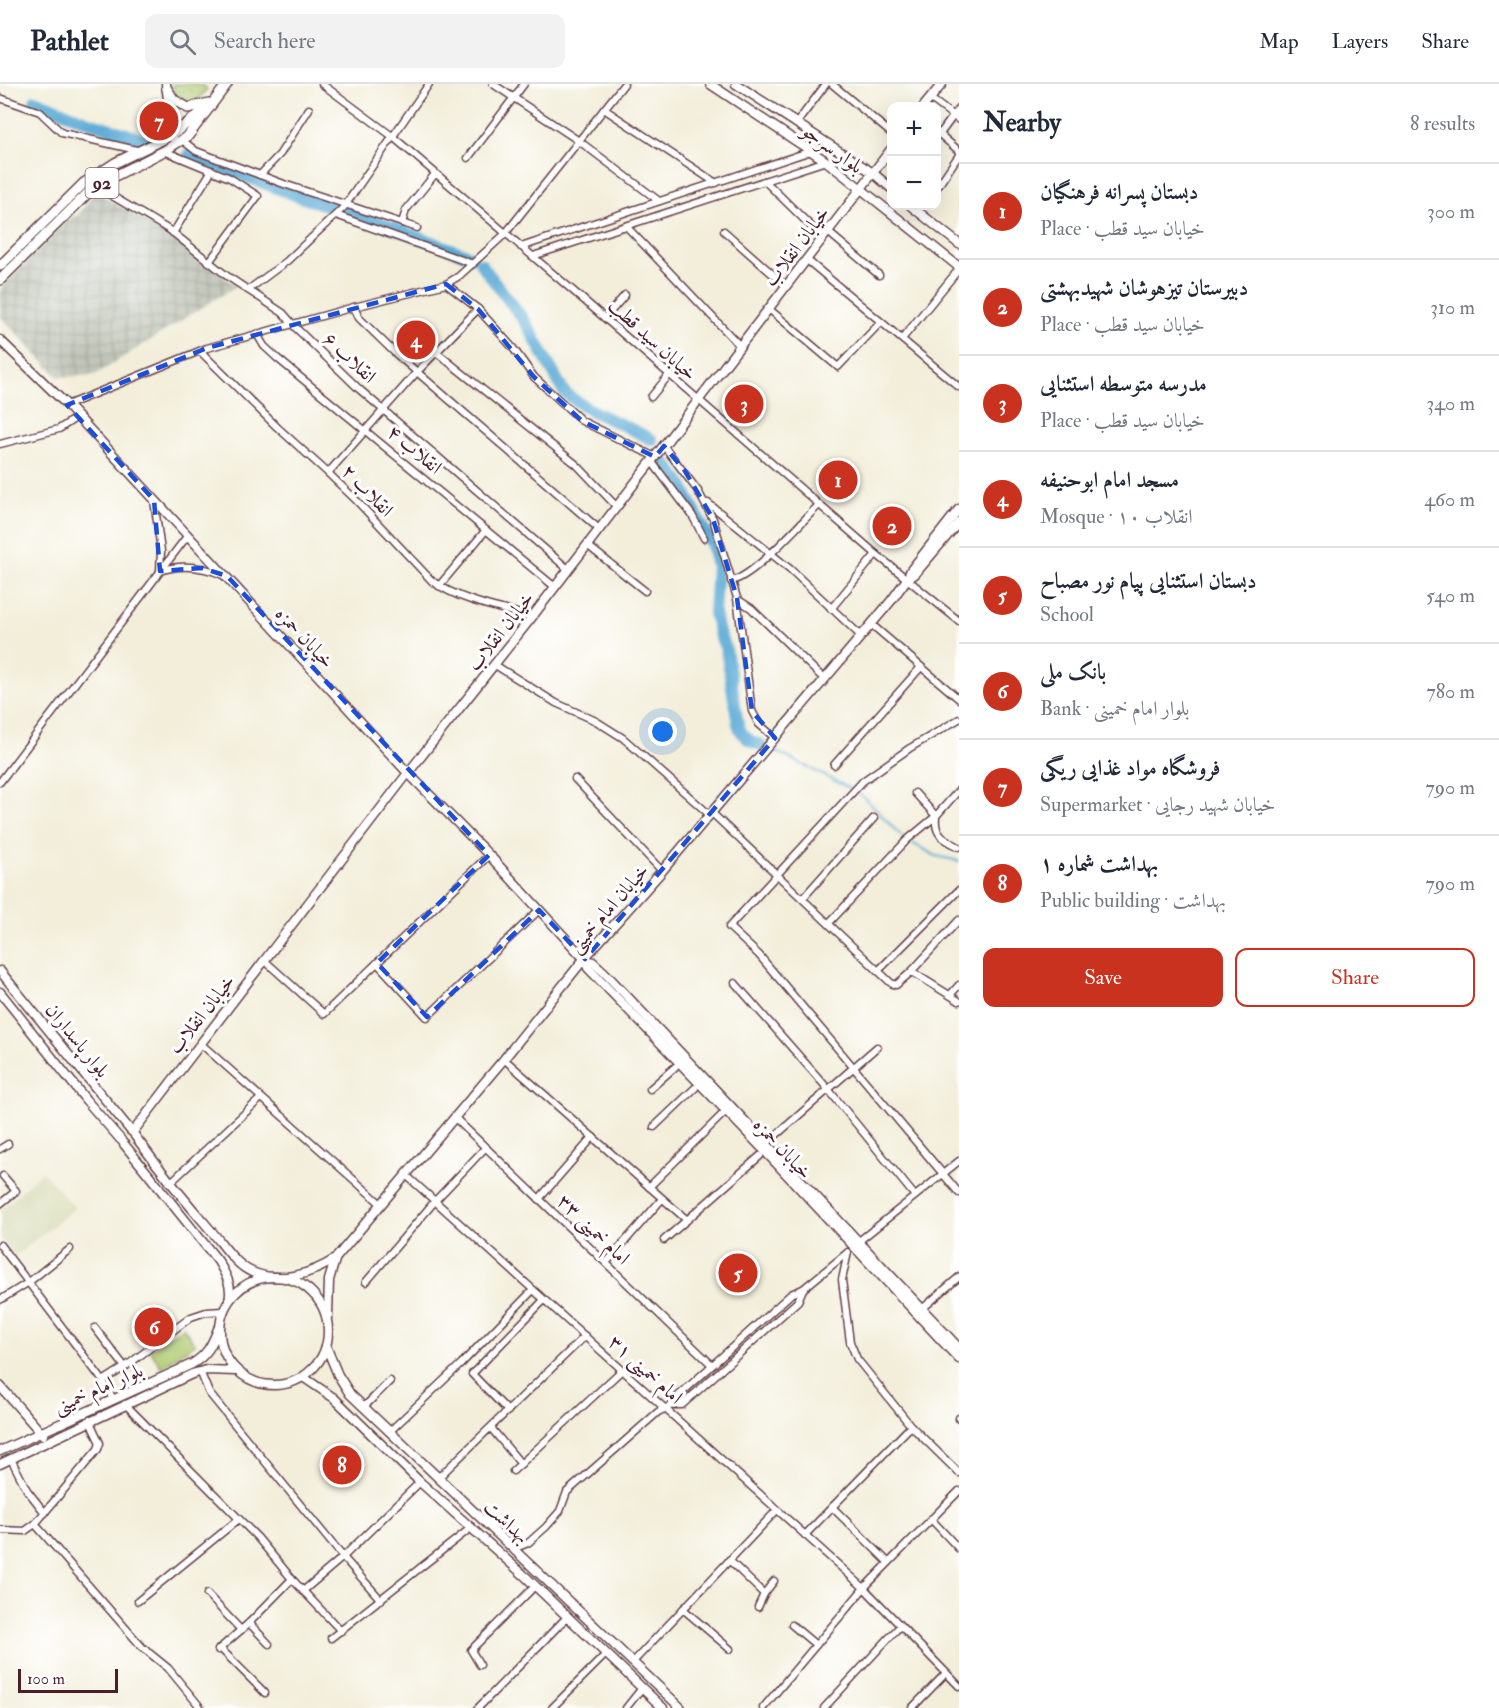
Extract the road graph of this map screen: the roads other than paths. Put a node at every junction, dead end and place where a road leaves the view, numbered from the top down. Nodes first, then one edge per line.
1 (227, 84) edge
2 (322, 84) edge
3 (429, 84) edge
4 (493, 84) edge
5 (524, 84) edge
6 (624, 84) edge
7 (711, 84) edge
8 (736, 84) edge
9 (826, 84) edge
10 (832, 84) edge
11 (942, 84) edge
12 (166, 86) edge
13 (0, 98) edge
14 (513, 98) junction
15 (214, 102) junction
16 (928, 102) edge
17 (959, 108) edge
18 (309, 109) dead end
19 (604, 109) junction
20 (941, 110) edge
21 (956, 118) edge
22 (796, 124) junction
23 (941, 130) edge
24 (887, 131) edge
25 (941, 135) edge
26 (392, 136) junction
27 (176, 140) junction
28 (579, 141) junction
29 (829, 144) junction
30 (141, 151) junction
31 (164, 151) junction
32 (811, 151) junction
33 (959, 151) edge
34 (887, 154) edge
35 (959, 156) edge
36 (468, 158) dead end
37 (823, 159) junction
38 (212, 170) junction
39 (873, 173) junction
40 (435, 174) junction
41 (260, 175) junction
42 (765, 181) junction
43 (941, 182) edge
44 (716, 183) junction
45 (887, 185) edge
46 (97, 187) junction
47 (861, 188) junction
48 (659, 201) junction
49 (346, 205) junction
50 (924, 210) edge
51 (336, 215) junction
52 (402, 223) junction
53 (624, 227) junction
54 (417, 228) dead end
55 (724, 231) dead end
56 (173, 233) junction
57 (505, 234) junction
58 (825, 235) junction
59 (959, 244) edge
60 (521, 247) junction
61 (533, 256) junction
62 (807, 260) junction
63 (209, 262) junction
64 (473, 264) junction
65 (0, 266) edge
66 (959, 268) edge
67 (879, 275) dead end
68 (0, 280) edge
69 (446, 284) junction
70 (786, 286) junction
71 (248, 290) junction
72 (625, 295) dead end
73 (354, 307) junction
74 (478, 309) junction
75 (769, 309) junction
76 (605, 318) junction
77 (881, 322) junction
78 (292, 324) junction
79 (257, 334) junction
80 (902, 339) junction
81 (0, 340) edge
82 (740, 346) junction
83 (200, 351) junction
84 (435, 352) junction
85 (416, 373) junction
86 (669, 375) junction
87 (959, 387) edge
88 (651, 397) dead end
89 (698, 401) junction
90 (67, 405) junction
91 (383, 410) junction
92 (77, 417) junction
93 (366, 429) junction
94 (0, 444) edge
95 (664, 446) junction
96 (654, 459) junction
97 (328, 473) junction
98 (154, 500) junction
99 (705, 501) junction
100 (819, 505) junction
101 (616, 506) junction
102 (959, 509) edge
103 (959, 522) edge
104 (599, 529) junction
105 (486, 530) junction
106 (188, 535) junction
107 (704, 538) dead end
108 (587, 545) junction
109 (770, 554) junction
110 (876, 554) junction
111 (568, 569) junction
112 (160, 571) junction
113 (227, 576) junction
114 (907, 579) junction
115 (731, 581) junction
116 (439, 586) junction
117 (555, 587) junction
118 (645, 591) dead end
119 (737, 598) junction
120 (831, 609) junction
121 (532, 617) junction
122 (959, 621) edge
123 (871, 624) junction
124 (861, 636) junction
125 (495, 665) junction
126 (921, 667) junction
127 (824, 680) junction
128 (959, 699) edge
129 (959, 719) edge
130 (775, 738) junction
131 (834, 765) dead end
132 (408, 773) junction
133 (575, 780) dead end
134 (0, 782) edge
135 (959, 790) edge
136 (915, 793) dead end
137 (711, 814) junction
138 (936, 816) junction
139 (874, 818) dead end
140 (959, 847) edge
141 (489, 855) junction
142 (662, 871) junction
143 (778, 874) junction
144 (959, 890) edge
145 (803, 898) junction
146 (539, 910) junction
147 (959, 920) edge
148 (829, 923) junction
149 (585, 959) junction
150 (264, 960) junction
151 (377, 963) junction
152 (878, 970) junction
153 (0, 971) edge
154 (910, 973) junction
155 (735, 983) dead end
156 (959, 985) edge
157 (0, 992) edge
158 (950, 995) junction
159 (959, 1001) edge
160 (200, 1043) junction
161 (877, 1047) dead end
162 (504, 1059) junction
163 (675, 1067) dead end
164 (853, 1067) junction
165 (695, 1088) dead end
166 (650, 1089) dead end
167 (828, 1089) junction
168 (261, 1098) junction
169 (726, 1111) junction
170 (454, 1117) junction
171 (654, 1127) dead end
172 (133, 1133) junction
173 (592, 1137) junction
174 (123, 1142) junction
175 (8, 1144) dead end
176 (486, 1147) junction
177 (0, 1149) edge
178 (763, 1149) junction
179 (959, 1161) edge
180 (943, 1174) junction
181 (406, 1175) junction
182 (3, 1176) dead end
183 (170, 1183) junction
184 (649, 1187) junction
185 (959, 1193) edge
186 (915, 1196) junction
187 (663, 1198) junction
188 (539, 1199) junction
189 (435, 1201) junction
190 (0, 1204) edge
191 (381, 1204) junction
192 (687, 1220) junction
193 (664, 1240) dead end
194 (0, 1245) edge
195 (854, 1247) junction
196 (70, 1249) dead end
197 (335, 1259) junction
198 (606, 1263) junction
199 (278, 1277) junction
200 (959, 1277) edge
201 (29, 1282) junction
202 (366, 1282) dead end
203 (803, 1289) junction
204 (533, 1290) junction
205 (0, 1300) edge
206 (544, 1300) junction
207 (922, 1309) junction
208 (224, 1311) junction
209 (328, 1327) junction
210 (95, 1328) dead end
211 (585, 1336) junction
212 (326, 1346) junction
213 (959, 1348) edge
214 (959, 1359) edge
215 (712, 1365) junction
216 (125, 1366) junction
217 (622, 1370) junction
218 (200, 1371) junction
219 (236, 1371) junction
220 (303, 1377) junction
221 (102, 1381) junction
222 (390, 1381) dead end
223 (0, 1386) edge
224 (113, 1399) junction
225 (125, 1404) junction
226 (672, 1405) junction
227 (364, 1407) junction
228 (664, 1408) junction
229 (508, 1411) junction
230 (89, 1420) junction
231 (910, 1426) junction
232 (491, 1428) junction
233 (387, 1430) junction
234 (41, 1432) junction
235 (375, 1438) junction
236 (47, 1441) junction
237 (0, 1451) edge
238 (11, 1459) junction
239 (0, 1464) edge
240 (521, 1464) junction
241 (513, 1471) dead end
242 (959, 1473) edge
243 (438, 1478) junction
244 (420, 1482) junction
245 (959, 1491) edge
246 (832, 1507) junction
247 (777, 1510) junction
248 (45, 1513) junction
249 (239, 1519) junction
250 (932, 1520) junction
251 (483, 1522) junction
252 (35, 1524) junction
253 (473, 1528) junction
254 (0, 1530) edge
255 (805, 1535) junction
256 (959, 1549) edge
257 (512, 1550) junction
258 (343, 1557) junction
259 (729, 1560) junction
260 (888, 1562) junction
261 (292, 1579) junction
262 (774, 1581) dead end
263 (535, 1586) junction
264 (864, 1588) junction
265 (303, 1591) junction
266 (207, 1594) dead end
267 (764, 1594) junction
268 (381, 1600) junction
269 (138, 1601) dead end
270 (758, 1607) dead end
271 (683, 1609) junction
272 (567, 1617) junction
273 (249, 1623) junction
274 (792, 1625) dead end
275 (900, 1626) junction
276 (241, 1630) junction
277 (340, 1631) junction
278 (331, 1638) dead end
279 (269, 1644) dead end
280 (816, 1645) junction
281 (730, 1649) dead end
282 (606, 1654) junction
283 (633, 1662) junction
284 (480, 1665) dead end
285 (946, 1673) junction
286 (959, 1686) edge
287 (642, 1688) junction
288 (265, 1693) dead end
289 (201, 1708) edge
290 (478, 1708) edge
291 (552, 1708) edge
292 (626, 1708) edge
293 (663, 1708) edge
294 (681, 1708) edge
295 (763, 1708) edge
296 (824, 1708) edge
297 (912, 1708) edge

1 - 15 main road, 92
2 - 26 street, خیابان سید قطب
3 - 26 street
4 - 14 street
5 - 14 street
6 - 19 street
7 - 32 main road, بلوار سرجو
8 - 22 main road, بلوار سرجو
9 - 22 street
10 - 24 street
11 - 16 main road
12 - 15 main road
12 - 27 main road
13 - 30 street
14 - 28 street
14 - 36 street
15 - 27 main road, 92
17 - 21 street
18 - 41 street
19 - 28 street
19 - 44 street
20 - 21 street
21 - 23 street
22 - 29 main road, بلوار سرجو
25 - 33 street
26 - 40 street, خیابان سید قطب
26 - 49 street
27 - 30 main road, 92
27 - 31 main road, 92
27 - 41 street
28 - 48 street
28 - 57 street
29 - 37 street
29 - 39 main road, بلوار سرجو
30 - 65 main road, 92
31 - 38 street
31 - 46 main road, 92
32 - 37 main road, بلوار سرجو
32 - 44 street
34 - 39 main road, خیابان انقلاب
35 - 43 street
37 - 42 street
37 - 47 main road, بلوار سرجو
38 - 56 street
38 - 63 street
39 - 45 main road, بلوار سرجو
39 - 47 main road, خیابان انقلاب
40 - 52 street
40 - 57 street, خیابان سید قطب
41 - 49 street
42 - 53 street
42 - 58 street
44 - 48 street
46 - 56 street, انقلاب ۶
46 - 68 main road, 92
47 - 58 main road, خیابان انقلاب
47 - 66 main road, بلوار سرجو
48 - 60 street
49 - 51 street
49 - 52 street
50 - 59 main road
51 - 64 street
51 - 71 street
52 - 54 street
53 - 61 street
53 - 82 street
55 - 70 street
56 - 63 street, انقلاب ۶
57 - 60 street, خیابان سید قطب
57 - 64 street
58 - 62 main road, خیابان انقلاب
58 - 67 street
60 - 61 street, خیابان سید قطب
61 - 76 street, خیابان سید قطب
62 - 70 main road, خیابان انقلاب
62 - 77 street
63 - 71 street, انقلاب ۶
64 - 69 street
66 - 80 street
69 - 73 street
69 - 74 street
70 - 75 main road, خیابان انقلاب
71 - 78 street, انقلاب ۶
72 - 76 street
73 - 78 street
73 - 85 street
74 - 84 street
74 - 96 street
75 - 77 street
75 - 82 main road, خیابان انقلاب
76 - 86 street, خیابان سید قطب
77 - 80 street
78 - 79 street
78 - 91 street, انقلاب ۶
79 - 83 street
79 - 93 street, انقلاب ۴
80 - 87 street
81 - 90 main road, خیابان حمزه
82 - 89 main road, خیابان انقلاب
83 - 90 street
83 - 97 street, انقلاب ۲
84 - 85 street
84 - 101 street
85 - 91 street
85 - 104 street
86 - 88 street
86 - 89 street, خیابان سید قطب
89 - 95 main road, خیابان انقلاب
89 - 100 street, خیابان سید قطب
90 - 92 main road, خیابان حمزه
91 - 93 street
91 - 111 street, انقلاب ۶
92 - 94 street
92 - 98 main road, خیابان حمزه
93 - 97 street
93 - 105 street, انقلاب ۴
95 - 96 main road, خیابان انقلاب
95 - 99 street
96 - 101 main road, خیابان انقلاب
96 - 107 street
97 - 116 street, انقلاب ۲
98 - 106 main road, خیابان حمزه
98 - 112 street
99 - 109 street
99 - 115 street
100 - 109 street
100 - 110 street, خیابان سید قطب
101 - 104 main road, خیابان انقلاب
102 - 114 main road, خیابان امام خمینی
103 - 114 main road, خیابان امام خمینی
104 - 108 main road, خیابان انقلاب
105 - 116 street
105 - 117 street, انقلاب ۴
106 - 112 street
106 - 113 main road, خیابان حمزه
108 - 111 main road, خیابان انقلاب
108 - 118 street
109 - 115 street
109 - 120 street
110 - 114 street, خیابان سید قطب
110 - 120 street
111 - 117 main road, خیابان انقلاب
112 - 113 street
112 - 134 street
113 - 132 main road, خیابان حمزه
114 - 122 street, خیابان سید قطب
114 - 123 main road, خیابان امام خمینی
115 - 119 street
116 - 121 street, انقلاب ۲
117 - 121 main road, خیابان انقلاب
119 - 127 street
119 - 130 street
120 - 124 street
121 - 125 main road, خیابان انقلاب
123 - 124 main road, خیابان امام خمینی
123 - 126 street
124 - 127 main road, خیابان امام خمینی
125 - 132 main road, خیابان انقلاب
125 - 137 street
126 - 128 street
126 - 131 street
127 - 130 main road, خیابان امام خمینی
129 - 143 street
130 - 137 main road, خیابان امام خمینی
132 - 141 main road, خیابان حمزه
132 - 150 main road, خیابان انقلاب
133 - 142 street
135 - 138 street
136 - 138 street
137 - 142 main road, خیابان امام خمینی
137 - 143 street
138 - 140 street
138 - 148 street
139 - 145 street
141 - 146 main road, خیابان حمزه
141 - 151 street
142 - 149 main road, خیابان امام خمینی
143 - 145 street
143 - 164 street
144 - 152 street
145 - 148 street
146 - 149 main road, خیابان حمزه
146 - 151 street
147 - 154 street
148 - 152 street
149 - 162 main road, خیابان امام خمینی
149 - 169 main road, خیابان حمزه
149 - 178 main road, خیابان حمزه
150 - 151 street
150 - 160 main road, خیابان انقلاب
152 - 154 street
153 - 172 main road, بلوار پاسداران
154 - 158 street
155 - 167 street
156 - 158 street
157 - 174 main road, بلوار پاسداران
158 - 159 street
160 - 168 street
160 - 172 main road, خیابان انقلاب
161 - 164 street
162 - 170 main road, خیابان امام خمینی
162 - 173 street
163 - 166 street
164 - 167 street
164 - 180 street
165 - 171 street
167 - 178 street
167 - 186 street
168 - 183 street
168 - 191 street
169 - 178 main road, خیابان حمزه
169 - 184 street
170 - 176 street, امام خمینی ۳۳
170 - 181 main road, خیابان امام خمینی
172 - 174 main road, خیابان انقلاب
172 - 183 main road, بلوار پاسداران
173 - 184 street
173 - 188 street
174 - 208 main road, بلوار پاسداران
175 - 177 street
176 - 188 street, امام خمینی ۳۳
176 - 189 street
178 - 192 street
178 - 195 main road, خیابان حمزه
179 - 180 street
180 - 185 street
180 - 186 street
181 - 189 street, امام خمینی ۳۱
181 - 191 main road, خیابان امام خمینی
182 - 190 street
183 - 199 main road, بلوار پاسداران
184 - 187 street
186 - 195 street
187 - 192 street
187 - 198 street
188 - 198 street, امام خمینی ۳۳
189 - 202 street
189 - 204 street, امام خمینی ۳۱
191 - 197 main road, خیابان امام خمینی
192 - 193 street
194 - 201 street
195 - 203 street
195 - 207 main road, خیابان حمزه
195 - 214 main road, خیابان حمزه
195 - 231 street
196 - 201 street
197 - 199 main road
197 - 209 main road
198 - 215 street, امام خمینی ۳۳
199 - 208 main road
199 - 209 main road
200 - 207 street
201 - 205 street
201 - 221 street
203 - 215 street
203 - 226 street
204 - 206 street, امام خمینی ۳۱
204 - 233 street
206 - 211 street, امام خمینی ۳۱
206 - 229 street
207 - 213 main road, خیابان حمزه
208 - 216 street
208 - 219 main road
208 - 224 main road, بلوار امام خمینی
209 - 212 main road
210 - 216 street
211 - 217 street, امام خمینی ۳۱
211 - 229 street
212 - 220 main road
212 - 227 main road, بهداشت
215 - 226 street
216 - 221 street
217 - 228 street, امام خمینی ۳۱
217 - 240 street
218 - 219 main road, بلوار امام خمینی
218 - 225 main road, بلوار امام خمینی
218 - 258 street
219 - 220 main road
220 - 235 main road, بهداشت
221 - 224 street
222 - 227 street
223 - 234 main road
224 - 234 main road, بلوار امام خمینی
225 - 230 main road, بلوار امام خمینی
225 - 249 street
226 - 228 street
227 - 233 main road, بهداشت
228 - 247 street, امام خمینی ۳۱
228 - 257 street
229 - 232 street
230 - 236 main road, بلوار امام خمینی
230 - 248 street
231 - 242 street
231 - 246 street
232 - 240 street
232 - 243 street
233 - 235 main road
233 - 243 main road, بهداشت
234 - 236 main road
234 - 237 main road, بلوار امام خمینی
235 - 244 main road, بهداشت
236 - 238 main road, بلوار امام خمینی
238 - 239 main road, بلوار امام خمینی
238 - 248 street
240 - 241 street
243 - 251 main road, بهداشت
244 - 253 main road, بهداشت
244 - 258 street
245 - 250 street
246 - 255 street
246 - 260 street
247 - 255 street, امام خمینی ۳۱
247 - 259 street
248 - 252 street
249 - 261 street
249 - 269 street
250 - 256 street
250 - 260 street
251 - 253 main road
251 - 257 main road, بهداشت
252 - 254 street
252 - 289 street
253 - 263 main road, بهداشت
253 - 268 street
255 - 264 street, امام خمینی ۳۱
257 - 283 main road, بهداشت
258 - 265 street
258 - 268 street
259 - 267 street
259 - 271 street
260 - 264 street
261 - 265 street
261 - 273 street
262 - 267 street
263 - 272 main road, بهداشت
263 - 284 street
264 - 275 street, امام خمینی ۳۱
264 - 280 street
265 - 277 street
266 - 276 street
267 - 270 street
268 - 277 street
271 - 281 street
271 - 283 street
272 - 282 main road, بهداشت
272 - 290 street
273 - 276 street
273 - 279 street
274 - 280 street
275 - 285 street, امام خمینی ۳۱
275 - 296 street
276 - 288 street
277 - 278 street
280 - 295 street
282 - 287 main road, بهداشت
282 - 291 street
283 - 294 main road, بهداشت
285 - 286 street, امام خمینی ۳۱
285 - 297 street
287 - 292 street
287 - 293 main road, بهداشت

